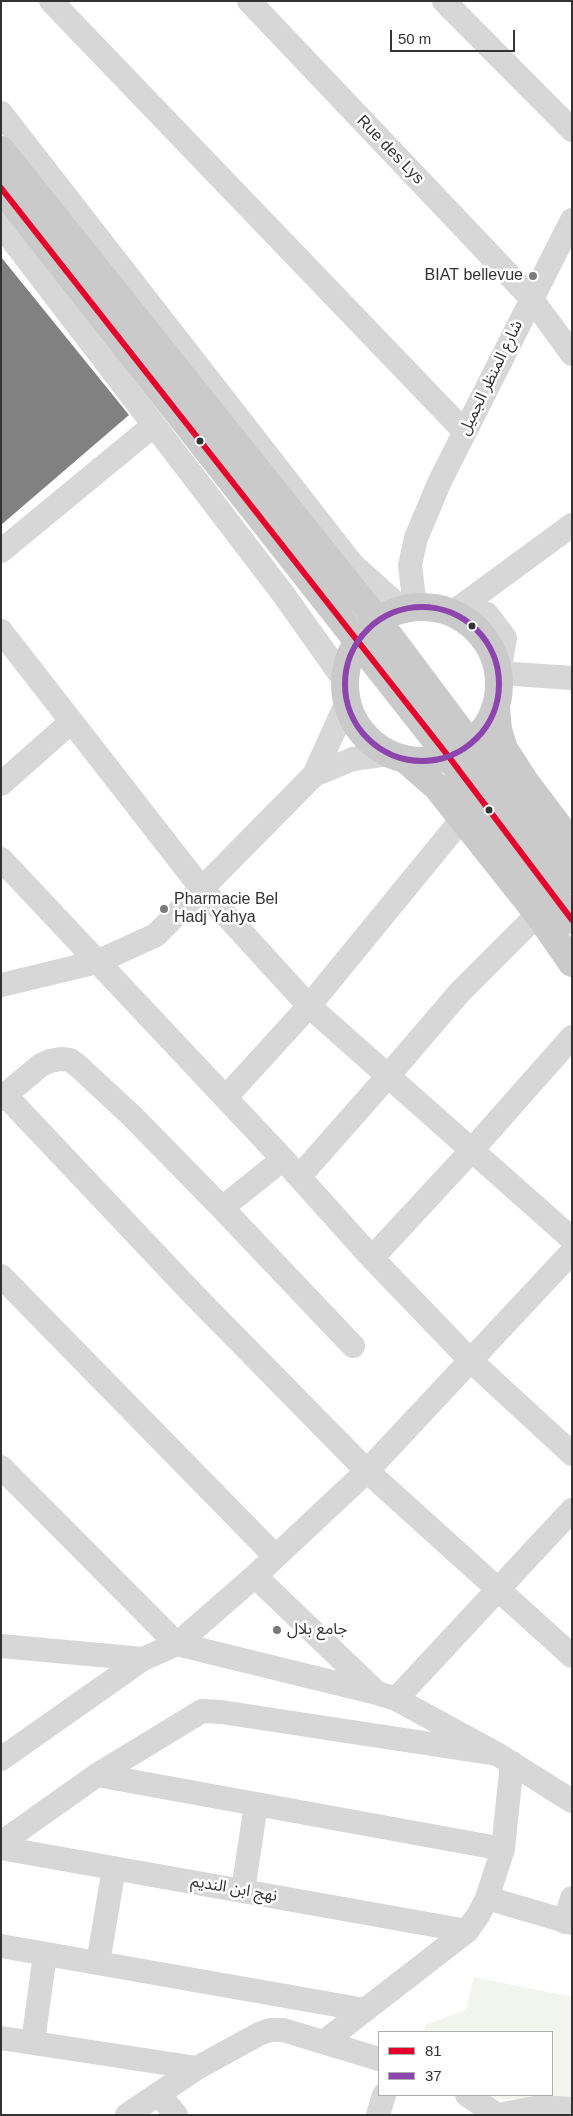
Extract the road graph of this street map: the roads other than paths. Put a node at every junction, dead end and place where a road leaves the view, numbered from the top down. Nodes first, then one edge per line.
1 (51, 1) edge
2 (249, 1) edge
3 (444, 1) edge
4 (1, 113) edge
5 (572, 130) edge
6 (1, 150) edge
7 (1, 188) edge
8 (572, 220) edge
9 (1, 225) edge
10 (531, 298) junction
11 (572, 354) edge
12 (154, 425) junction
13 (465, 432) junction
14 (572, 525) edge
15 (1, 550) edge
16 (408, 608) junction
17 (452, 613) junction
18 (378, 621) junction
19 (1, 631) edge
20 (357, 642) junction
21 (499, 673) junction
22 (572, 678) edge
23 (346, 692) junction
24 (496, 708) junction
25 (71, 722) junction
26 (460, 751) junction
27 (397, 757) junction
28 (314, 775) junction
29 (1, 784) edge
30 (462, 819) junction
31 (572, 844) edge
32 (1, 859) edge
33 (572, 880) edge
34 (202, 889) junction
35 (538, 914) junction
36 (572, 920) edge
37 (97, 962) junction
38 (572, 963) edge
39 (1, 985) edge
40 (308, 1006) junction
41 (572, 1037) edge
42 (388, 1076) junction
43 (3, 1097) edge
44 (226, 1097) junction
45 (472, 1150) junction
46 (283, 1159) junction
47 (299, 1176) junction
48 (222, 1208) junction
49 (572, 1239) edge
50 (572, 1252) edge
51 (372, 1258) junction
52 (1, 1276) edge
53 (353, 1346) dead end
54 (470, 1360) junction
55 (572, 1454) edge
56 (1, 1467) edge
57 (366, 1471) junction
58 (572, 1510) edge
59 (275, 1556) junction
60 (255, 1576) junction
61 (498, 1590) junction
62 (178, 1644) junction
63 (1, 1646) edge
64 (572, 1656) edge
65 (143, 1659) junction
66 (386, 1696) junction
67 (1, 1759) edge
68 (504, 1759) junction
69 (97, 1775) junction
70 (572, 1801) edge
71 (256, 1804) junction
72 (1, 1843) edge
73 (1, 1848) edge
74 (502, 1849) junction
75 (114, 1868) junction
76 (243, 1891) junction
77 (488, 1898) junction
78 (572, 1898) edge
79 (568, 1922) edge
80 (467, 1931) junction
81 (1, 1946) edge
82 (45, 1954) junction
83 (98, 1963) junction
84 (365, 2010) junction
85 (1, 2038) edge
86 (325, 2041) junction
87 (32, 2042) junction
88 (378, 2059) edge
89 (197, 2068) junction
90 (159, 2094) junction
91 (384, 2096) edge
92 (468, 2096) edge
93 (572, 2108) edge
94 (127, 2115) edge
95 (176, 2115) edge
96 (378, 2115) edge
97 (497, 2115) edge

1 - 13 street
2 - 10 street, Rue des Lys
3 - 5 street
4 - 16 street
6 - 18 main road
7 - 20 main road
8 - 10 street, شارع المنظر الجميل
9 - 12 street
10 - 11 street, Rue des Lys
10 - 13 street, شارع المنظر الجميل
12 - 15 street
12 - 23 street
13 - 16 street, شارع المنظر الجميل
14 - 17 street
16 - 17 main road
16 - 18 main road
17 - 21 main road
18 - 20 main road
18 - 26 main road
19 - 25 street
20 - 23 main road
20 - 26 main road
21 - 22 street
21 - 24 main road
23 - 27 main road
23 - 28 street
24 - 26 main road
24 - 31 main road
25 - 29 street
25 - 34 street
26 - 27 main road
26 - 33 main road
26 - 36 main road
27 - 28 street
27 - 30 main road
28 - 34 street
30 - 35 main road
30 - 40 street
32 - 37 street
34 - 37 street
34 - 40 street
35 - 38 main road
35 - 42 street
37 - 39 street
37 - 44 street
40 - 42 street
40 - 44 street
41 - 45 street
42 - 45 street
42 - 47 street
43 - 48 street
43 - 57 street
44 - 46 street
45 - 49 street
45 - 51 street
46 - 47 street
46 - 48 street
47 - 51 street
48 - 53 street
50 - 54 street
51 - 54 street
52 - 59 street
54 - 55 street
54 - 57 street
56 - 62 street
57 - 59 street
57 - 61 street
58 - 61 street
59 - 60 street
60 - 62 street
60 - 66 street
61 - 64 street
61 - 66 street
62 - 65 street
62 - 66 street
63 - 65 street
65 - 67 street
66 - 68 street
68 - 69 street
68 - 70 street
68 - 74 street
69 - 71 street
69 - 72 street
71 - 74 street
71 - 76 street
73 - 75 street, نهج ابن النديم
74 - 77 street
75 - 76 street, نهج ابن النديم
75 - 83 street
76 - 80 street, نهج ابن النديم
77 - 79 street
77 - 80 street
78 - 79 street
80 - 84 street
81 - 82 street
82 - 83 street
82 - 87 street
83 - 84 street
84 - 86 street
85 - 87 street
86 - 88 street
86 - 89 street
87 - 89 street
89 - 90 street
90 - 94 street
90 - 95 street
91 - 96 street
92 - 97 street
93 - 97 street

